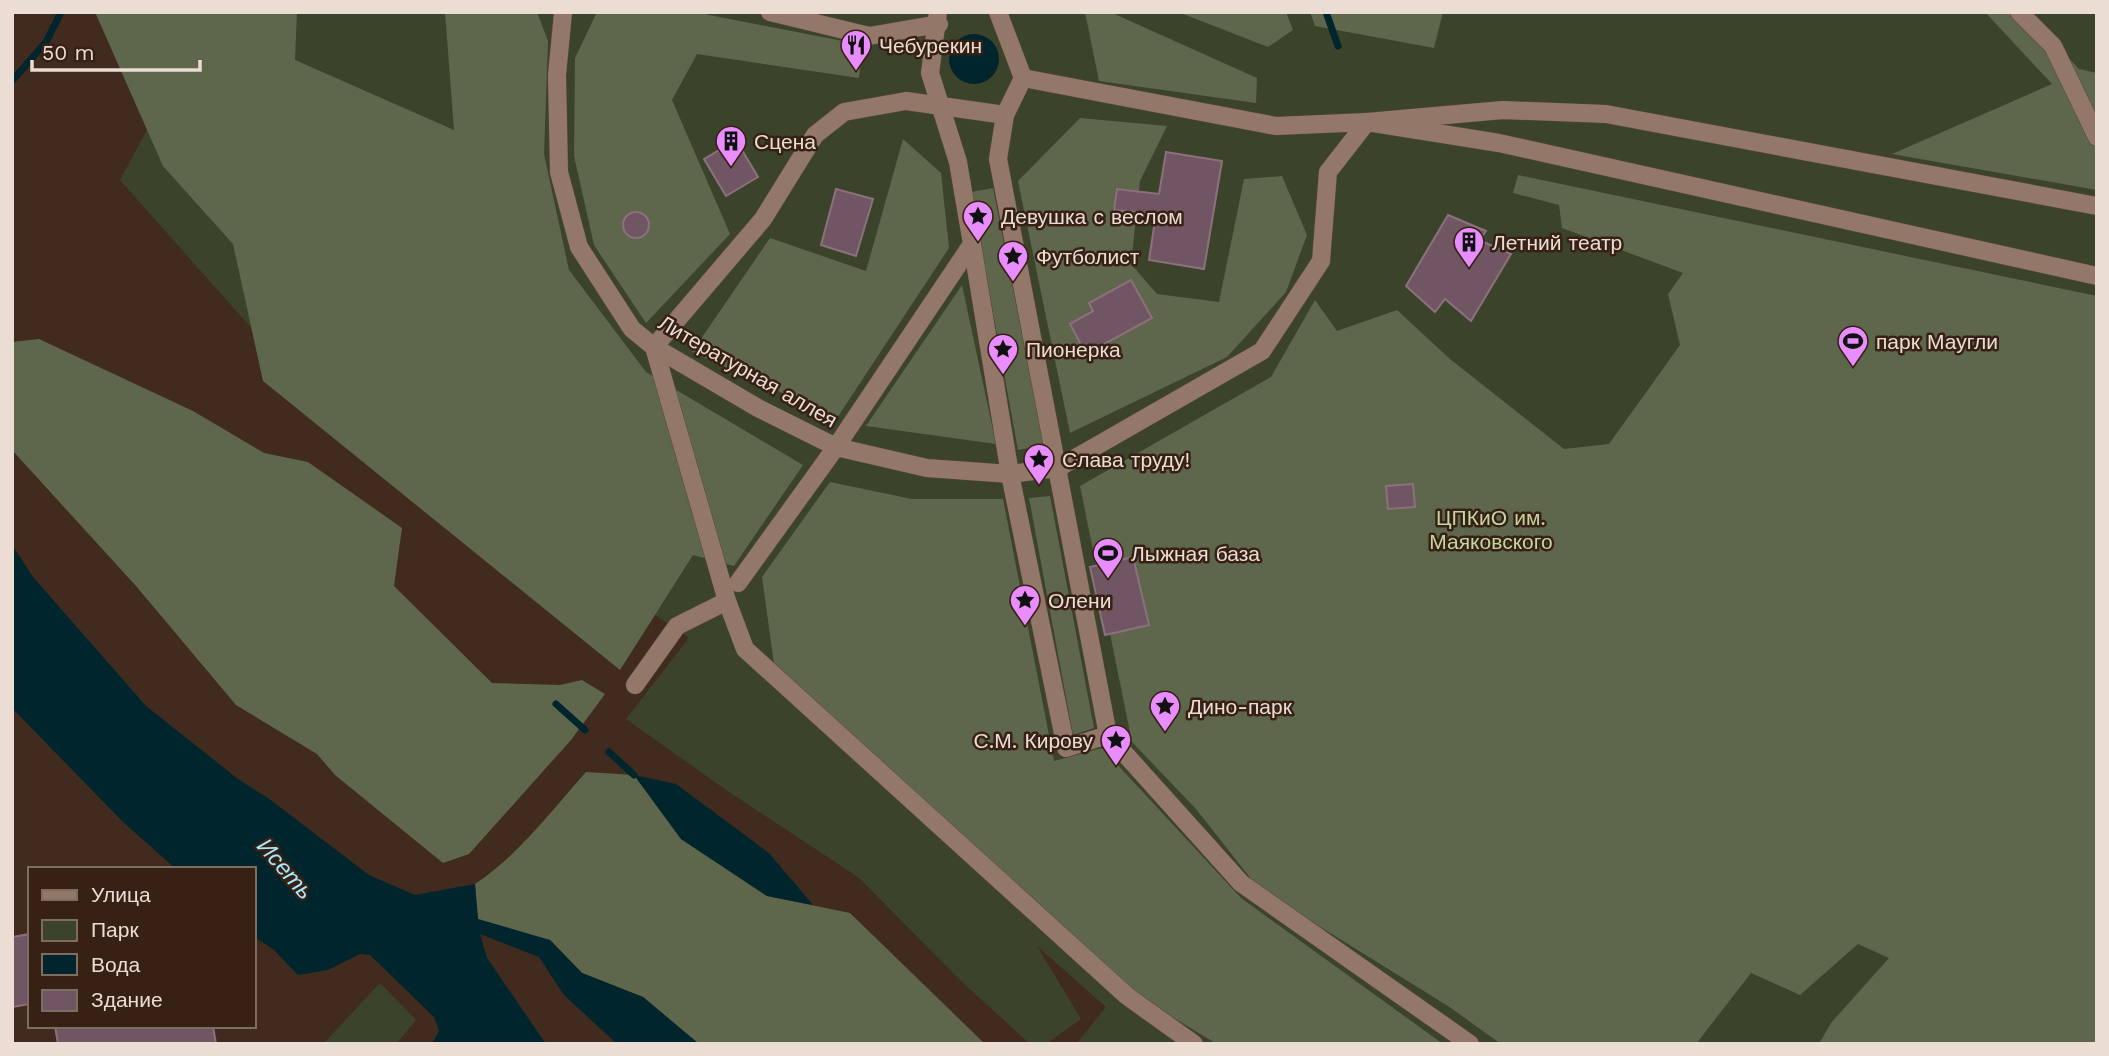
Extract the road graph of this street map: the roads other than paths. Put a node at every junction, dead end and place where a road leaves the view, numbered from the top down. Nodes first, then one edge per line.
1 (770, 12) edge
2 (998, 12) edge
3 (2018, 12) edge
4 (563, 13) edge
5 (939, 18) edge
6 (1023, 78) junction
7 (942, 104) junction
8 (1004, 115) junction
9 (1367, 122) junction
10 (2097, 138) edge
11 (2097, 206) edge
12 (972, 244) junction
13 (2097, 275) edge
14 (654, 347) junction
15 (836, 447) junction
16 (1058, 468) junction
17 (1010, 474) junction
18 (738, 583) dead end
19 (727, 601) junction
20 (635, 685) dead end
21 (1108, 735) junction
22 (1194, 1044) edge
23 (1469, 1044) edge

1 - 5 street
2 - 6 street
3 - 10 street
4 - 14 street, Литературная аллея
5 - 7 street
6 - 8 street
6 - 9 street
7 - 8 street
7 - 12 street
7 - 14 street
8 - 16 street
9 - 11 street
9 - 13 street
9 - 16 street, Литературная аллея
12 - 15 street
12 - 17 street
14 - 15 street, Литературная аллея
14 - 19 street
15 - 17 street, Литературная аллея
15 - 18 street
16 - 17 street, Литературная аллея
16 - 21 street
17 - 21 street
19 - 20 street
19 - 22 street
21 - 23 street

